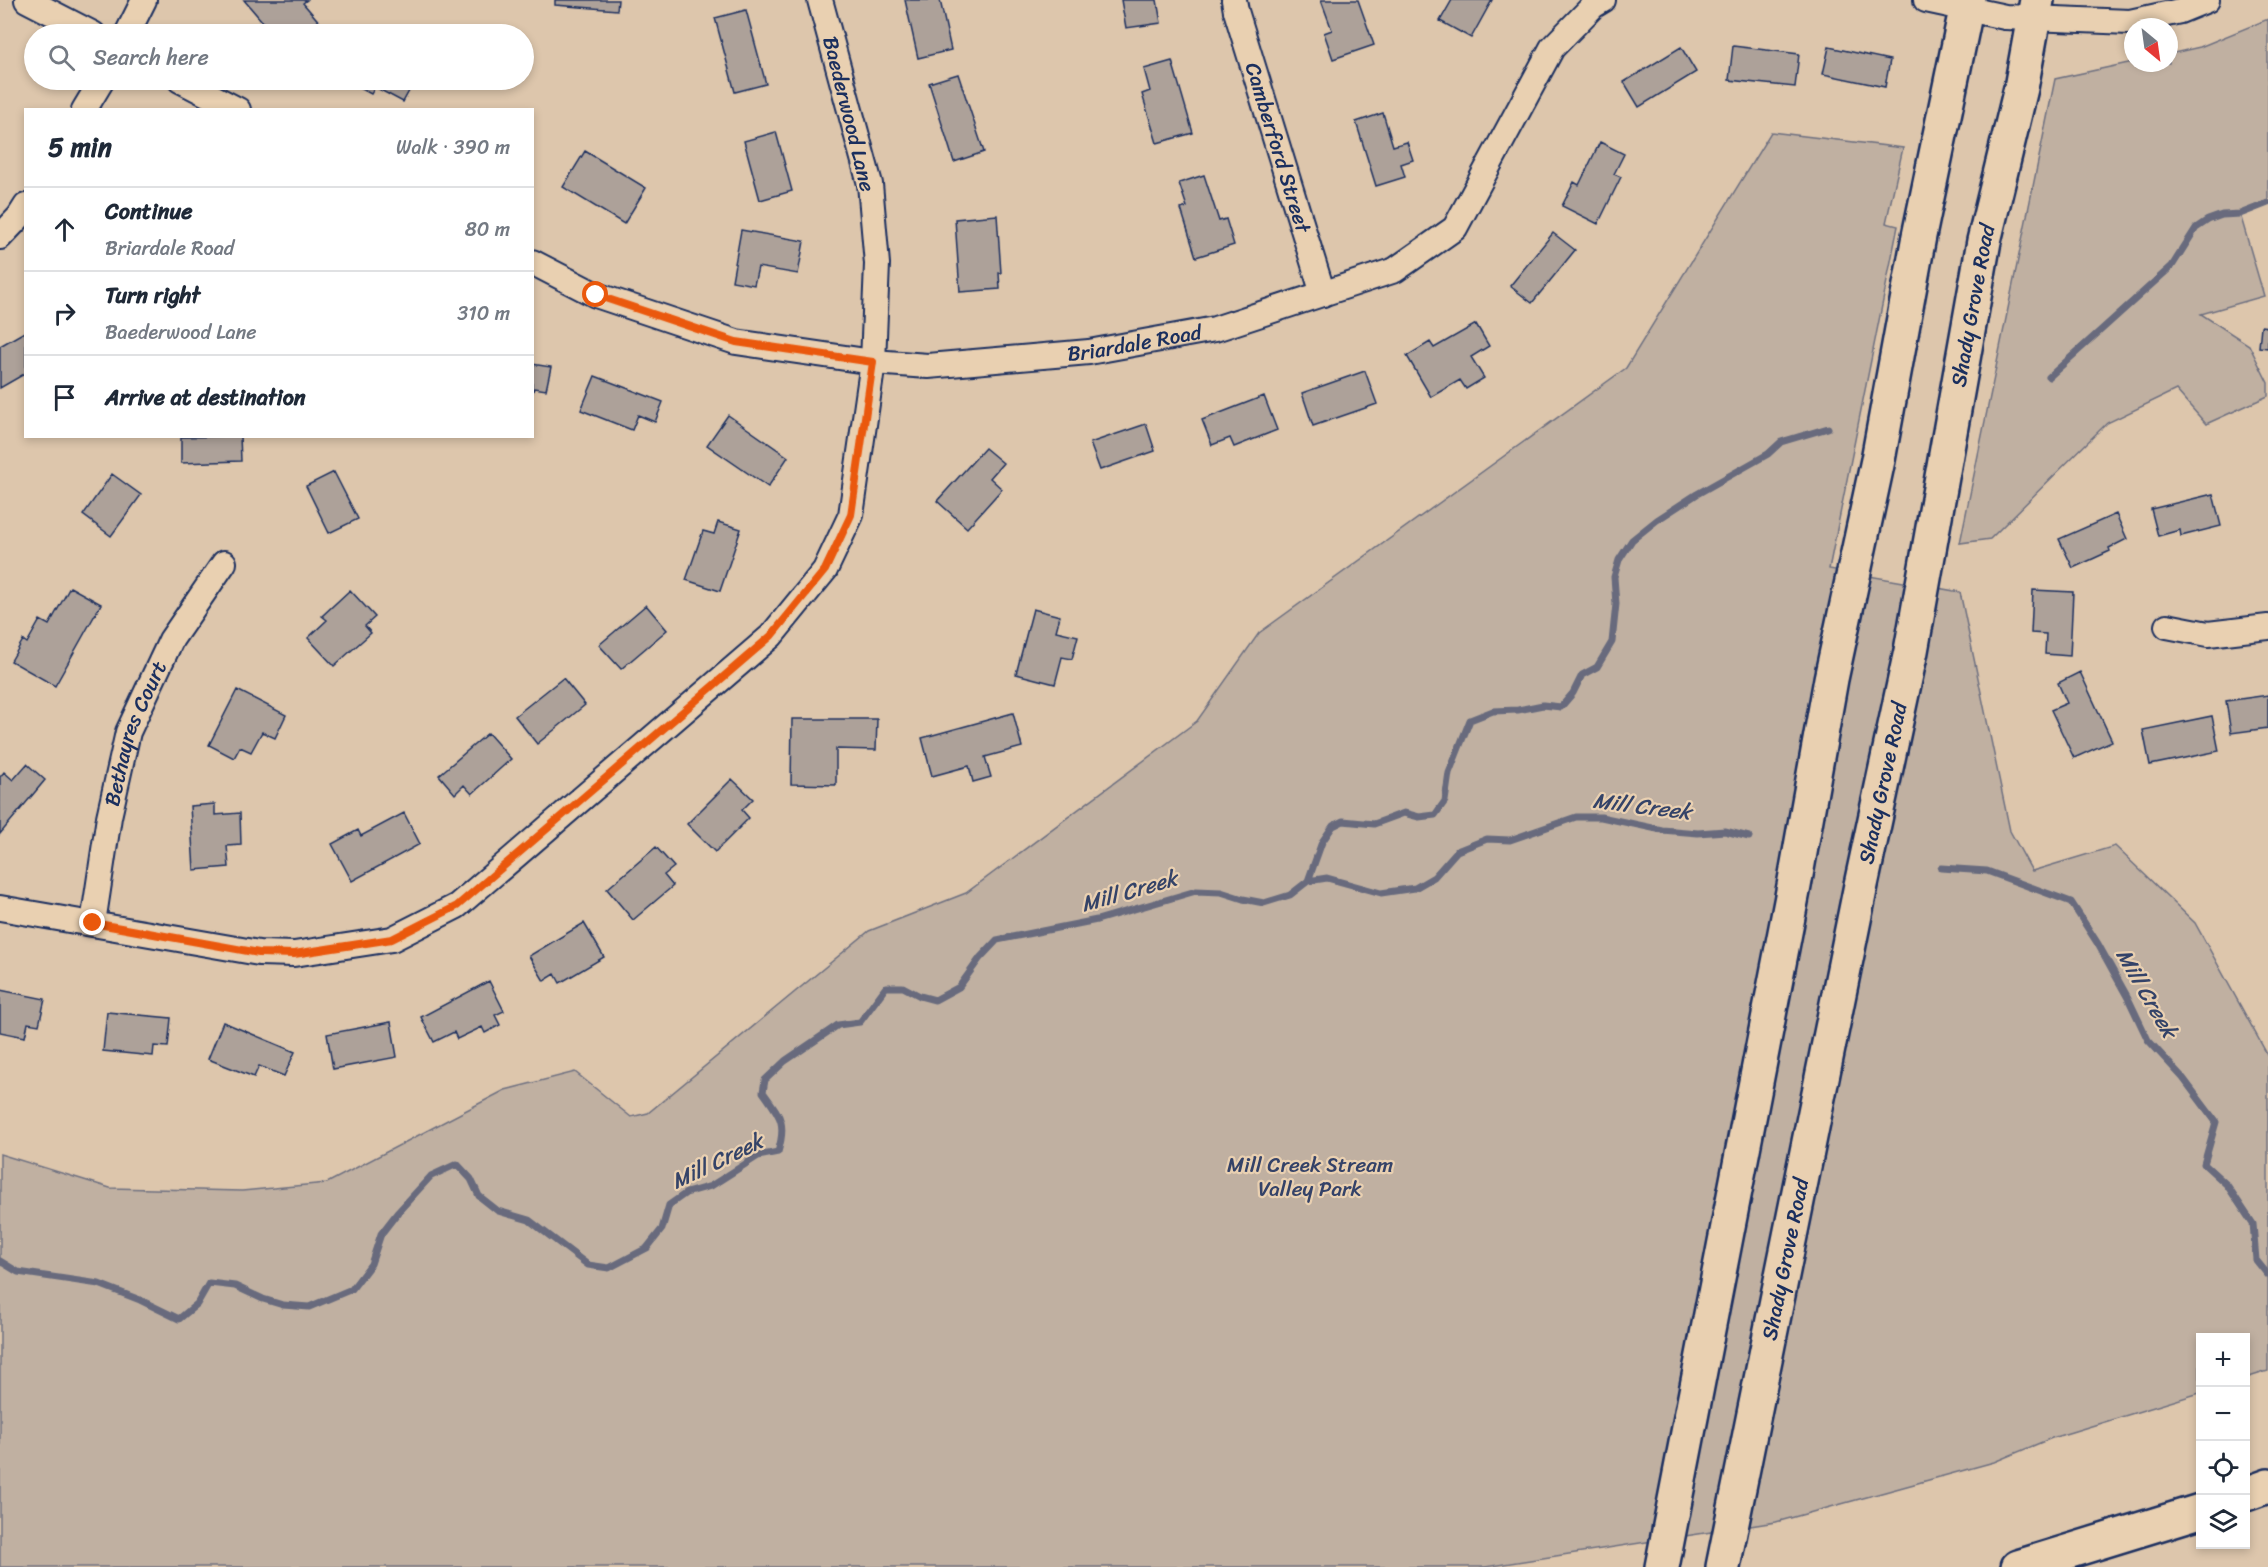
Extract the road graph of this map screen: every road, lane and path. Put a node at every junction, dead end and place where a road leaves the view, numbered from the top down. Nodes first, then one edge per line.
1 (27, 0) edge
2 (144, 0) edge
3 (820, 0) edge
4 (1234, 0) edge
5 (1603, 0) edge
6 (1926, 0) edge
7 (2207, 0) edge
8 (1968, 4) edge
9 (2035, 10) edge
10 (74, 24) edge
11 (132, 24) edge
12 (96, 90) edge
13 (199, 90) edge
14 (85, 108) edge
15 (234, 108) edge
16 (24, 209) edge
17 (0, 237) edge
18 (534, 263) edge
19 (1323, 294) junction
20 (873, 362) junction
21 (224, 563) dead end
22 (2167, 626) dead end
23 (2268, 627) edge
24 (0, 908) edge
25 (93, 923) junction
26 (2268, 1486) edge
27 (2250, 1493) edge
28 (2196, 1512) edge
29 (1662, 1567) edge
30 (1723, 1567) edge
31 (2018, 1567) edge

1 - 10 street
2 - 11 street
3 - 20 street, Baederwood Lane
4 - 19 street, Camberford Street
5 - 19 street, Briardale Road
6 - 8 street
7 - 9 street
8 - 9 street
8 - 29 main road
9 - 30 main road, Shady Grove Road
12 - 14 street
13 - 15 street
16 - 17 street
18 - 20 street, Briardale Road
19 - 20 street, Briardale Road
20 - 25 street, Baederwood Lane
21 - 25 street, Bethayres Court
22 - 23 street
24 - 25 street, Baederwood Lane
26 - 27 main road
28 - 31 main road

